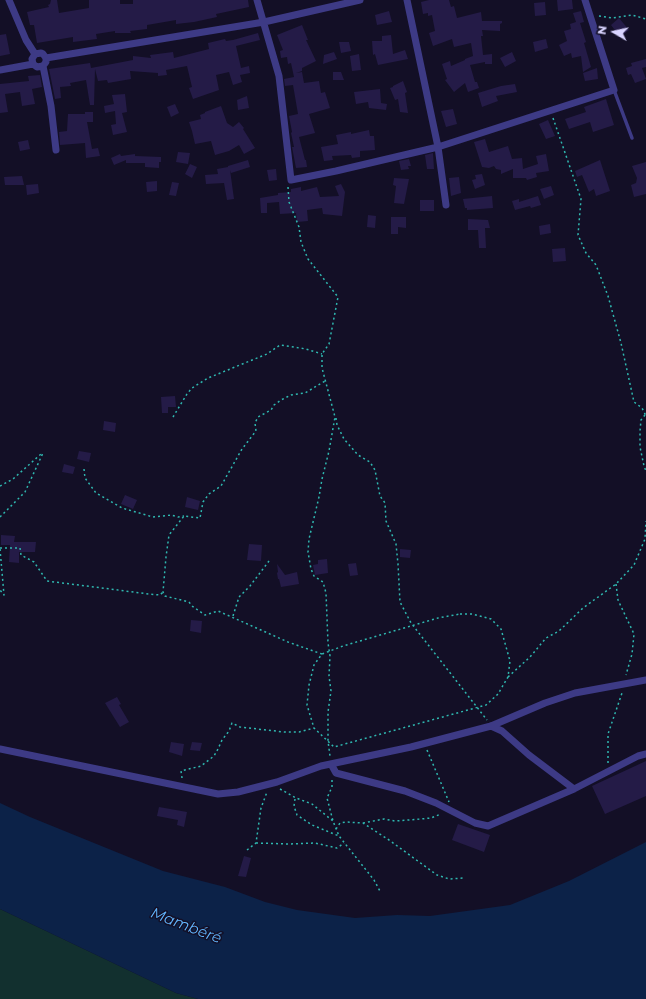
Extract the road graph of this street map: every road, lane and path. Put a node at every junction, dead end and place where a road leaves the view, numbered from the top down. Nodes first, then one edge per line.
1 (9, 0) edge
2 (257, 0) edge
3 (360, 0) edge
4 (407, 0) edge
5 (585, 0) edge
6 (590, 15) junction
7 (646, 19) edge
8 (264, 22) junction
9 (35, 54) junction
10 (46, 58) junction
11 (33, 64) junction
12 (43, 66) junction
13 (0, 70) edge
14 (614, 90) junction
15 (550, 111) junction
16 (632, 138) dead end
17 (438, 147) junction
18 (56, 150) dead end
19 (291, 180) junction
20 (446, 205) dead end
21 (322, 354) junction
22 (326, 381) junction
23 (173, 416) dead end
24 (335, 416) junction
25 (645, 416) edge
26 (84, 469) dead end
27 (646, 471) edge
28 (0, 486) edge
29 (184, 516) junction
30 (0, 517) edge
31 (646, 521) edge
32 (0, 548) edge
33 (269, 561) dead end
34 (0, 590) edge
35 (163, 592) junction
36 (233, 616) junction
37 (413, 626) junction
38 (330, 651) junction
39 (322, 654) junction
40 (508, 677) junction
41 (646, 680) edge
42 (477, 708) junction
43 (491, 726) junction
44 (314, 728) junction
45 (328, 741) junction
46 (0, 749) edge
47 (646, 754) edge
48 (331, 764) junction
49 (270, 784) junction
50 (183, 787) junction
51 (574, 790) junction
52 (296, 798) junction
53 (333, 821) junction
54 (336, 829) junction
55 (339, 836) junction
56 (256, 843) junction
57 (344, 843) junction
58 (247, 850) dead end
59 (464, 878) dead end
60 (381, 893) dead end

1 - 9 street
2 - 8 street
3 - 8 street
4 - 17 street
5 - 6 street
6 - 7 path
6 - 14 street
8 - 10 street
8 - 19 street
9 - 10 street
9 - 11 street
10 - 12 street
11 - 12 street
11 - 13 street
12 - 18 street
14 - 15 street
14 - 16 lane
15 - 17 street
15 - 25 path
17 - 19 street
17 - 20 street
19 - 21 path
21 - 22 path
21 - 23 path
22 - 24 path
22 - 29 path
24 - 37 path
24 - 38 path
25 - 27 path
26 - 29 path
28 - 30 path
29 - 35 path
31 - 40 path
32 - 34 path
32 - 35 path
33 - 36 path
35 - 36 path
36 - 39 path
37 - 38 path
37 - 40 path
37 - 42 path
38 - 39 path
38 - 45 path
39 - 44 path
40 - 42 path
41 - 43 street
42 - 43 path
42 - 45 path
43 - 48 street
43 - 51 street
44 - 45 path
44 - 50 path
45 - 48 path
46 - 50 street
47 - 51 street
48 - 49 street
48 - 51 street
48 - 53 path
49 - 50 street
49 - 52 path
49 - 56 path
52 - 53 path
52 - 55 path
53 - 54 path
54 - 55 path
54 - 59 path
55 - 57 path
56 - 57 path
56 - 58 path
57 - 60 path

